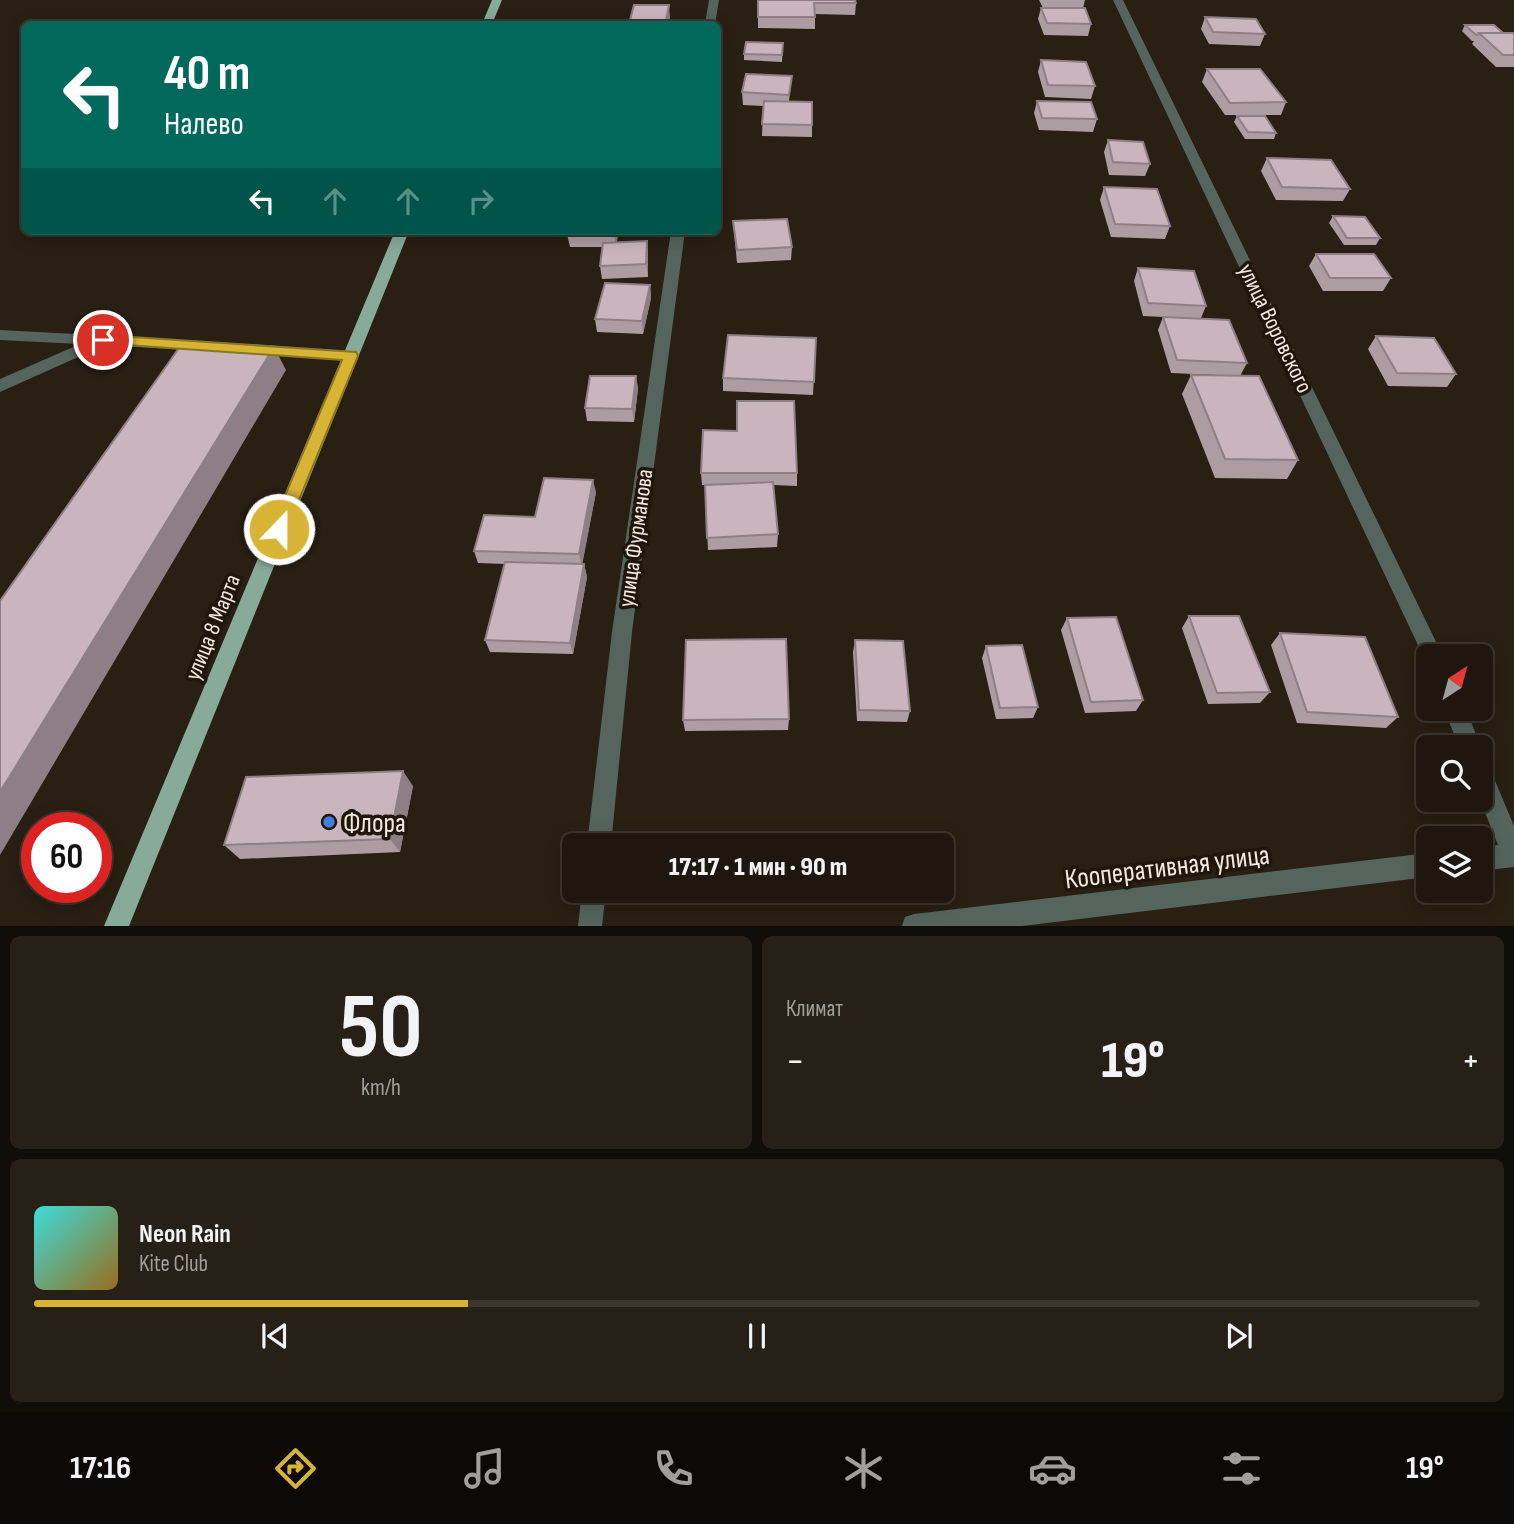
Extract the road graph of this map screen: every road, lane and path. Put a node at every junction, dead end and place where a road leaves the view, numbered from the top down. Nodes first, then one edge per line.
1 (497, 0) edge
2 (714, 0) edge
3 (1118, 0) edge
4 (488, 21) edge
5 (710, 21) edge
6 (400, 235) edge
7 (677, 235) edge
8 (0, 335) edge
9 (103, 340) junction
10 (351, 356) junction
11 (0, 386) edge
12 (1427, 644) edge
13 (1493, 804) edge
14 (600, 833) edge
15 (1514, 855) edge
16 (1493, 857) edge
17 (1416, 866) edge
18 (593, 903) edge
19 (116, 926) edge
20 (590, 926) edge
21 (914, 926) edge

1 - 4 main road
2 - 5 street
3 - 12 street, улица Воровского
6 - 10 main road, улица 8 Марта
7 - 14 street, улица Фурманова
8 - 9 street
9 - 10 street
9 - 11 street
10 - 19 main road, улица 8 Марта
13 - 15 street
15 - 16 street
17 - 21 street, Кооперативная улица
18 - 20 street

